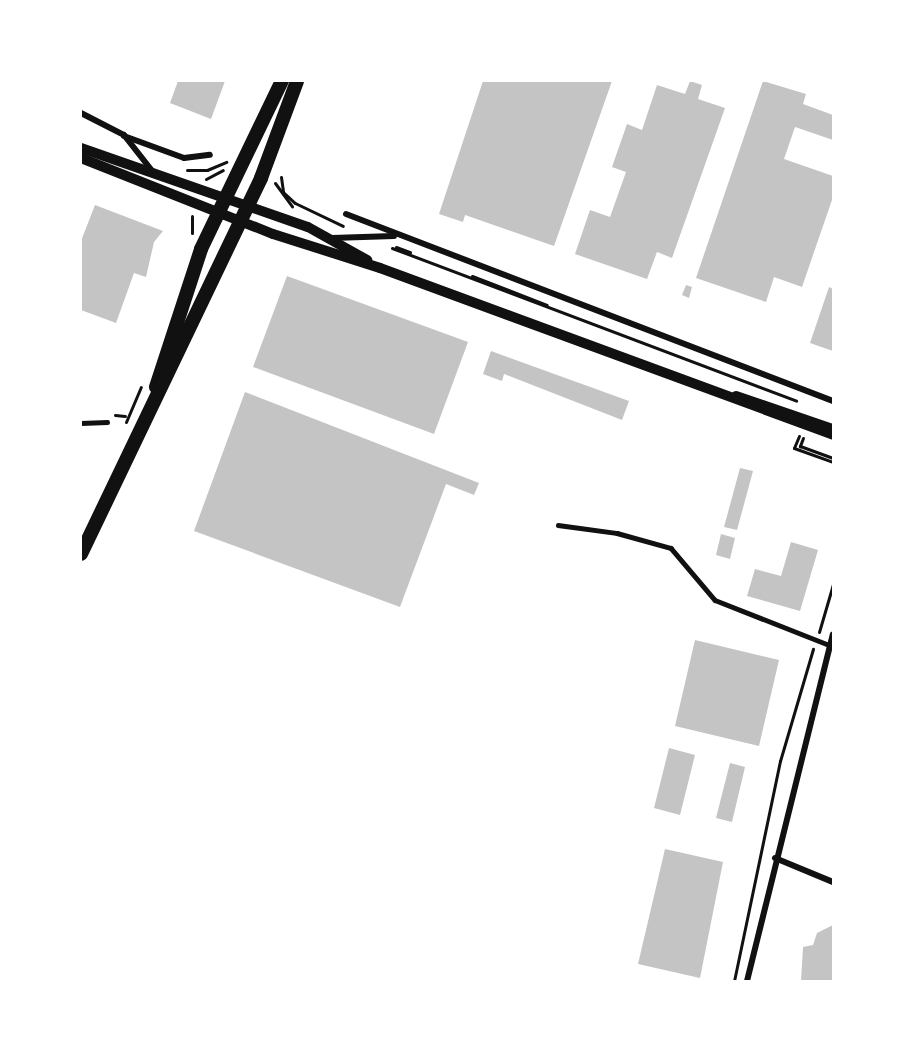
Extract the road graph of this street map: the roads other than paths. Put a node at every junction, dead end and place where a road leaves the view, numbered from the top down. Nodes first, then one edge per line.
1 (282, 81) edge
2 (297, 81) edge
3 (81, 113) edge
4 (124, 135) junction
5 (81, 148) edge
6 (210, 155) dead end
7 (81, 158) edge
8 (156, 176) junction
9 (226, 196) junction
10 (247, 204) junction
11 (217, 213) junction
12 (346, 214) dead end
13 (239, 221) junction
14 (398, 236) junction
15 (326, 237) junction
16 (380, 268) junction
17 (695, 384) junction
18 (833, 401) edge
19 (107, 422) dead end
20 (81, 423) edge
21 (833, 429) edge
22 (144, 430) junction
23 (833, 435) edge
24 (558, 525) dead end
25 (81, 554) edge
26 (833, 634) edge
27 (829, 645) junction
28 (775, 858) junction
29 (833, 882) edge
30 (747, 981) edge

1 - 9 main road
2 - 10 main road
3 - 4 street
4 - 6 street
4 - 8 street
5 - 8 street
7 - 11 street
8 - 9 street
9 - 10 street
9 - 11 main road
10 - 13 main road
10 - 15 street
11 - 13 street
11 - 22 main road
12 - 14 street
13 - 16 street
13 - 22 main road
14 - 15 street
14 - 18 street
15 - 16 street
16 - 17 street
17 - 21 street
17 - 23 street
19 - 20 lane
22 - 25 main road
24 - 27 lane
26 - 27 street
27 - 28 street
28 - 29 street
28 - 30 street

